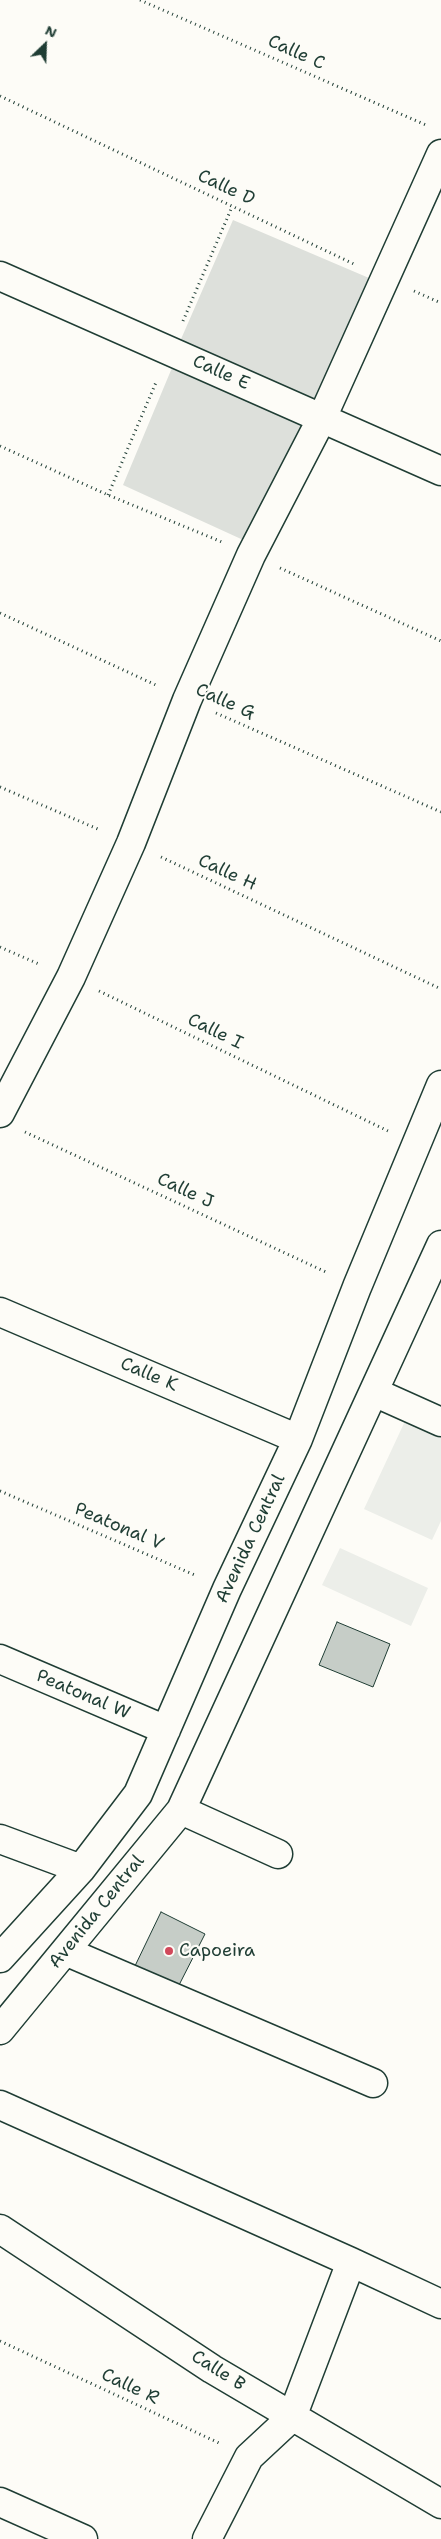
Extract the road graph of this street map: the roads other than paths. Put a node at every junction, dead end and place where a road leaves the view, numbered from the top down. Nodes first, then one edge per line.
1 (441, 154) edge
2 (0, 276) edge
3 (322, 418) junction
4 (441, 471) edge
5 (441, 1085) edge
6 (9, 1121) edge
7 (441, 1245) edge
8 (0, 1312) edge
9 (374, 1392) junction
10 (441, 1422) edge
11 (298, 1439) junction
12 (0, 1659) edge
13 (166, 1730) junction
14 (181, 1810) junction
15 (0, 1839) edge
16 (278, 1854) dead end
17 (81, 1869) junction
18 (65, 1951) junction
19 (0, 1958) edge
20 (0, 2030) edge
21 (373, 2083) dead end
22 (0, 2105) edge
23 (0, 2229) edge
24 (351, 2262) junction
25 (441, 2304) edge
26 (292, 2417) junction
27 (0, 2502) edge
28 (441, 2504) edge
29 (83, 2539) edge
30 (208, 2539) edge

1 - 3 street
2 - 3 street, Calle E
3 - 4 street, Calle E
3 - 6 street
5 - 11 street, Avenida Central
7 - 9 street, Avenida Central
8 - 11 street, Calle K
9 - 10 street
9 - 14 street, Avenida Central
11 - 13 street, Avenida Central
12 - 13 street, Peatonal W
13 - 17 street, Avenida Central
14 - 16 street
14 - 18 street, Avenida Central
15 - 17 street
17 - 19 street, Avenida Central
18 - 20 street, Avenida Central
18 - 21 street
22 - 24 street
23 - 26 street, Calle B
24 - 25 street
24 - 26 street
26 - 28 street, Calle B
26 - 30 street
27 - 29 street

